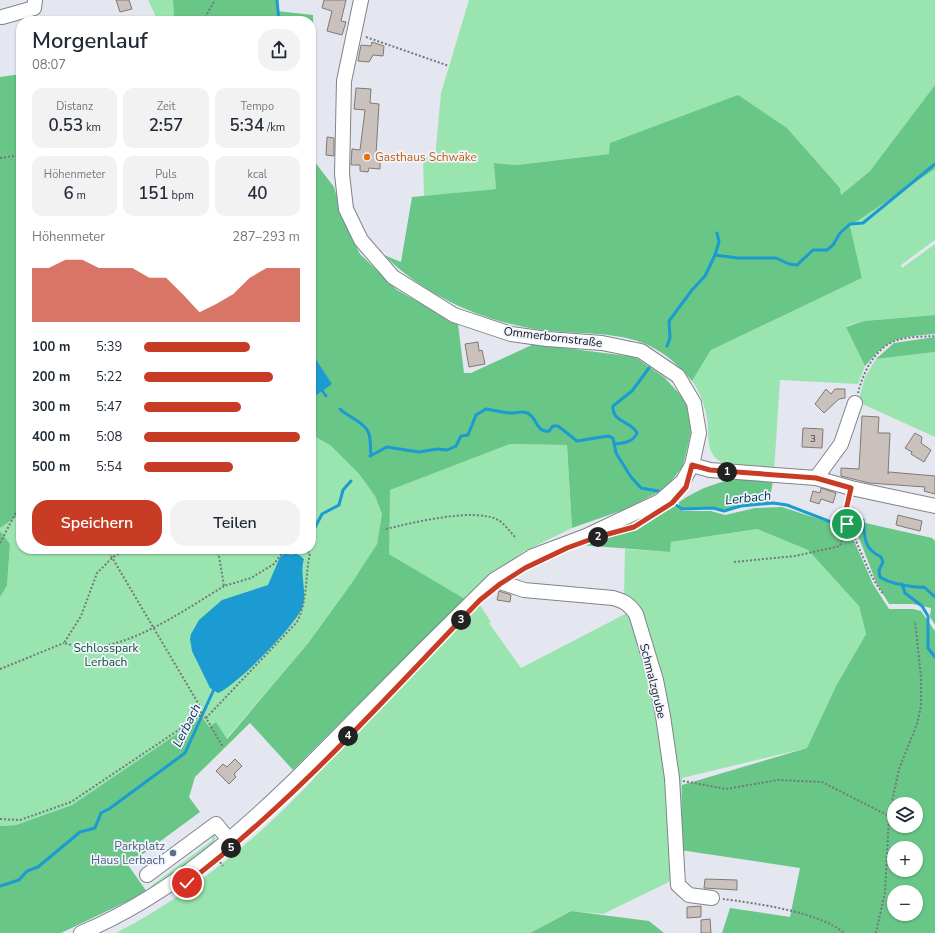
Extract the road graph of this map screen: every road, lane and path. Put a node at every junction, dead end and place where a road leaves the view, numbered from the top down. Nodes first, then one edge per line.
1 (35, 0) edge
2 (215, 0) edge
3 (361, 0) edge
4 (206, 16) edge
5 (2, 17) dead end
6 (353, 33) junction
7 (449, 66) dead end
8 (16, 156) edge
9 (0, 158) edge
10 (935, 336) edge
11 (855, 403) joint
12 (692, 465) junction
13 (816, 478) junction
14 (851, 488) junction
15 (935, 506) edge
16 (16, 513) edge
17 (847, 524) junction
18 (386, 529) dead end
19 (515, 537) dead end
20 (0, 543) edge
21 (110, 554) edge
22 (118, 554) edge
23 (218, 554) edge
24 (281, 554) edge
25 (310, 554) edge
26 (112, 558) junction
27 (734, 562) dead end
28 (494, 580) junction
29 (224, 586) junction
30 (884, 595) dead end
31 (915, 620) dead end
32 (152, 628) junction
33 (64, 643) junction
34 (0, 669) edge
35 (200, 715) junction
36 (206, 718) junction
37 (224, 747) dead end
38 (672, 778) junction
39 (893, 797) edge
40 (887, 815) edge
41 (0, 819) edge
42 (888, 833) edge
43 (229, 840) junction
44 (147, 875) dead end
45 (712, 898) joint
46 (81, 933) edge
47 (844, 933) edge
48 (876, 933) edge

1 - 5 street
2 - 4 path
3 - 6 street, Ommerbornstraße
6 - 7 path
6 - 12 street, Ommerbornstraße
8 - 9 path
10 - 11 path
11 - 13 street
12 - 13 street
12 - 28 street, Ommerbornstraße
13 - 14 street
14 - 15 street
14 - 17 path
16 - 20 path
17 - 27 path
17 - 30 path
18 - 19 path
21 - 26 path
22 - 26 path
23 - 29 path
24 - 29 path
25 - 36 path
26 - 32 path
26 - 33 path
28 - 38 street, Schmalzgrube
28 - 43 street, Ommerbornstraße
29 - 32 path
31 - 39 path
32 - 33 path
32 - 35 path
33 - 34 path
35 - 36 path
35 - 41 path
36 - 37 path
38 - 40 path
38 - 45 street, Schmalzgrube
42 - 48 path
43 - 44 street
43 - 46 street, Ommerbornstraße
45 - 47 path

